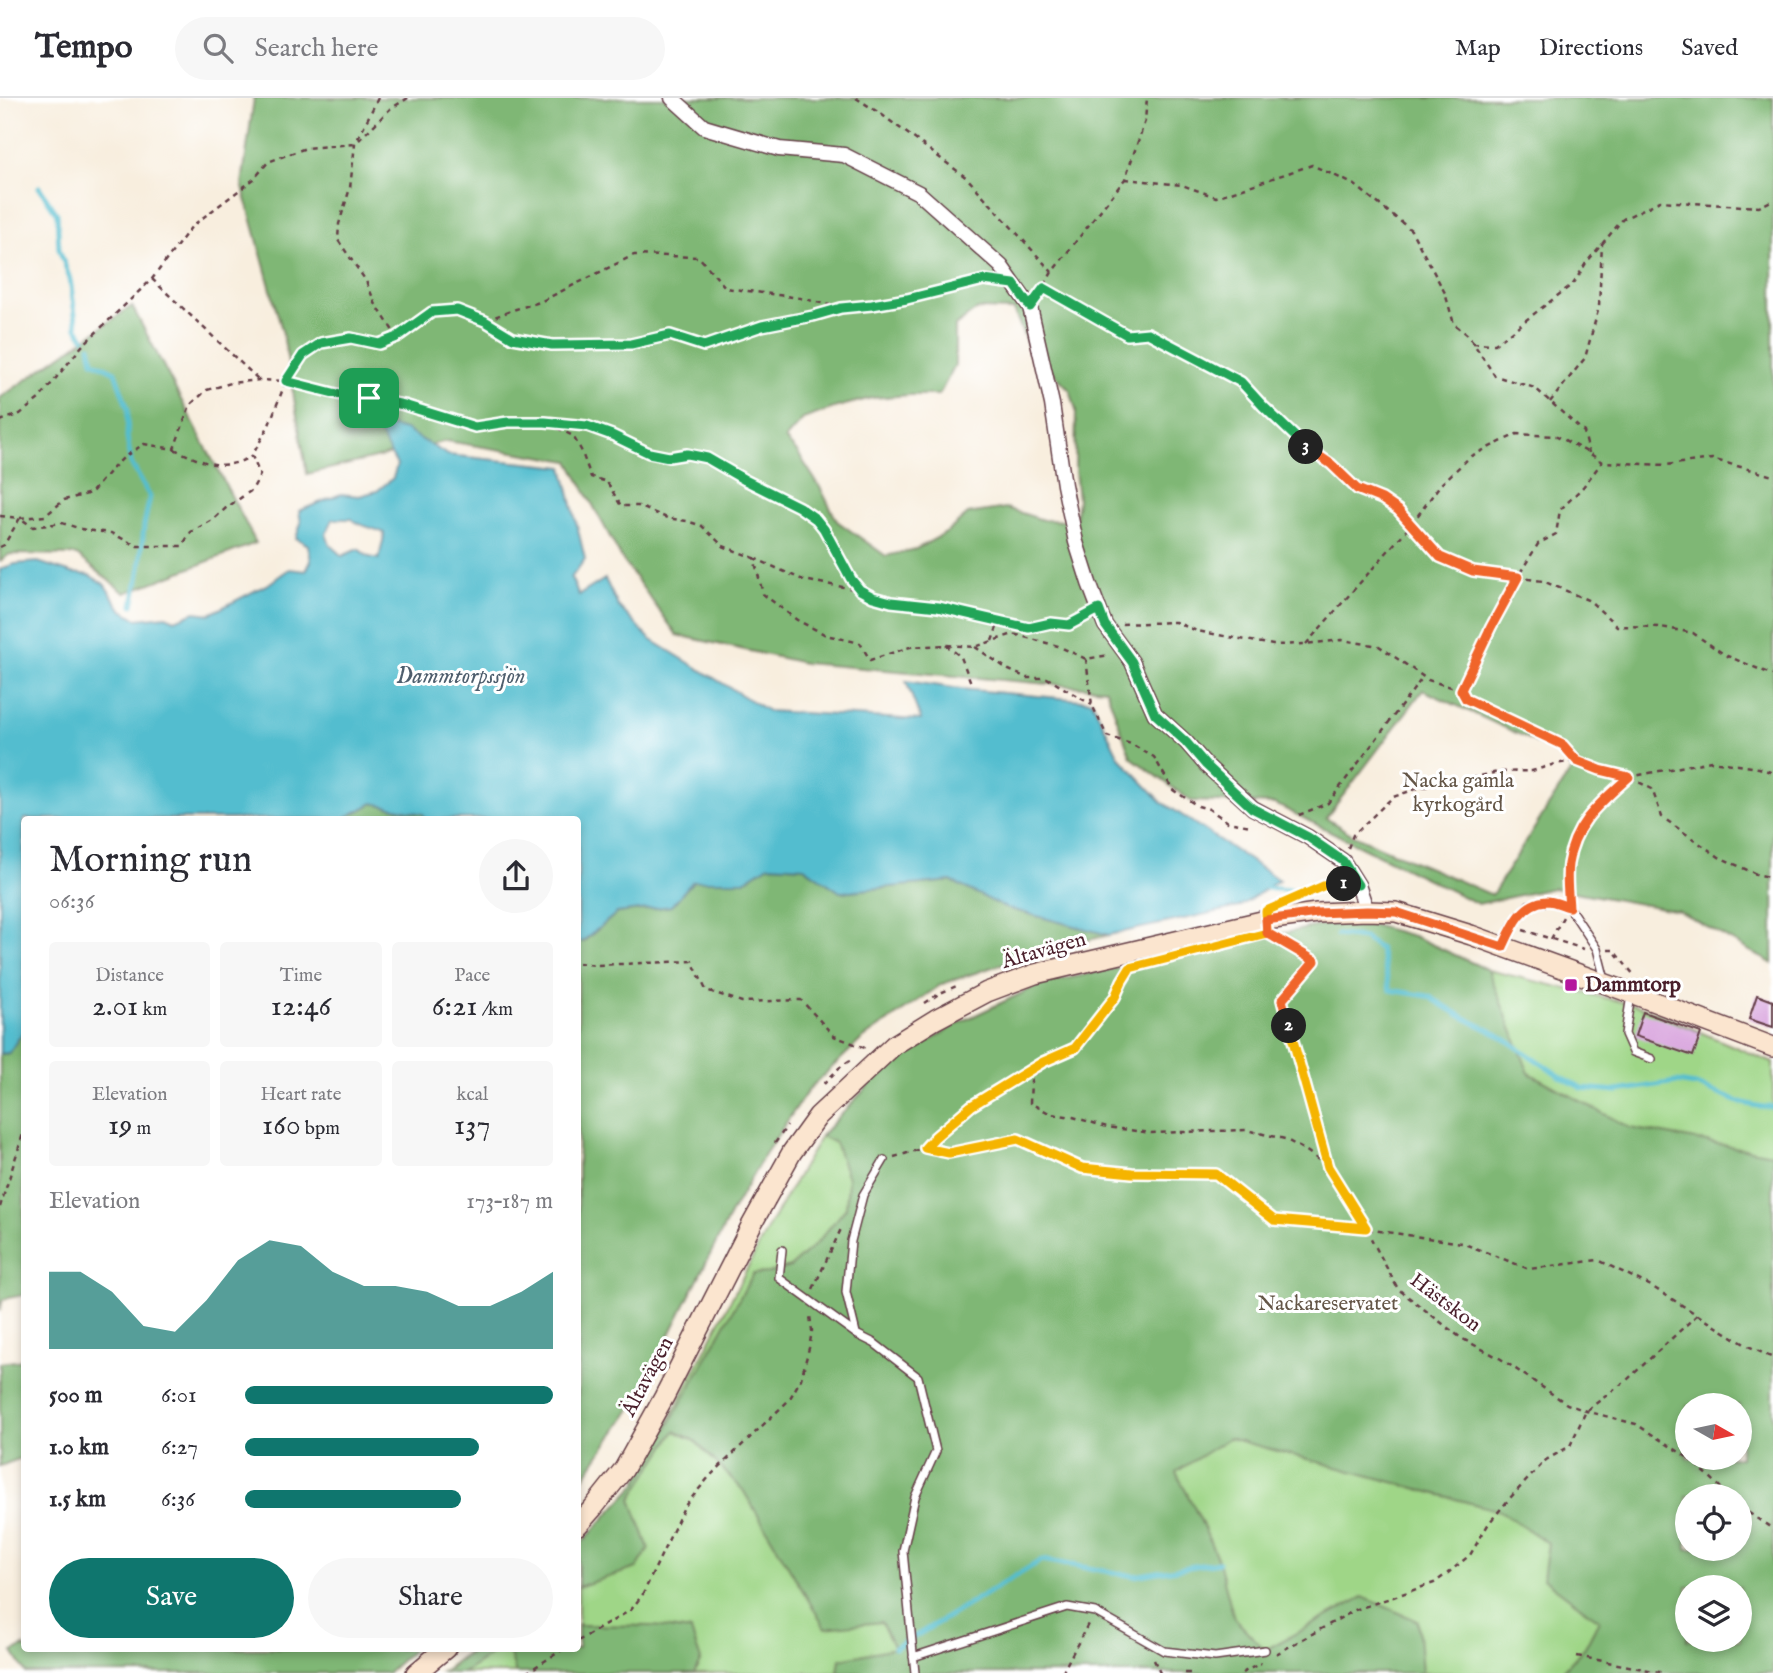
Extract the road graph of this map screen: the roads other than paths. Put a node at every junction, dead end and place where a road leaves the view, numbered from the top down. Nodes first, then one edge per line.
1 (672, 98) edge
2 (1367, 911) junction
3 (1503, 947) junction
4 (1606, 984) junction
5 (1632, 993) junction
6 (1773, 1047) edge
7 (1652, 1059) dead end
8 (884, 1160) road end
9 (782, 1250) dead end
10 (856, 1334) junction
11 (581, 1522) edge
12 (1265, 1650) dead end
13 (441, 1652) edge
14 (912, 1657) junction
15 (416, 1673) edge
16 (915, 1673) edge

1 - 2 street
2 - 3 main road, Ältavägen
2 - 11 main road, Ältavägen
3 - 4 main road, Ältavägen
3 - 4 lane
4 - 5 main road, Ältavägen
5 - 6 main road, Ältavägen
5 - 7 lane
8 - 10 lane
9 - 10 lane
10 - 14 lane
12 - 14 lane
13 - 15 main road
14 - 16 lane

